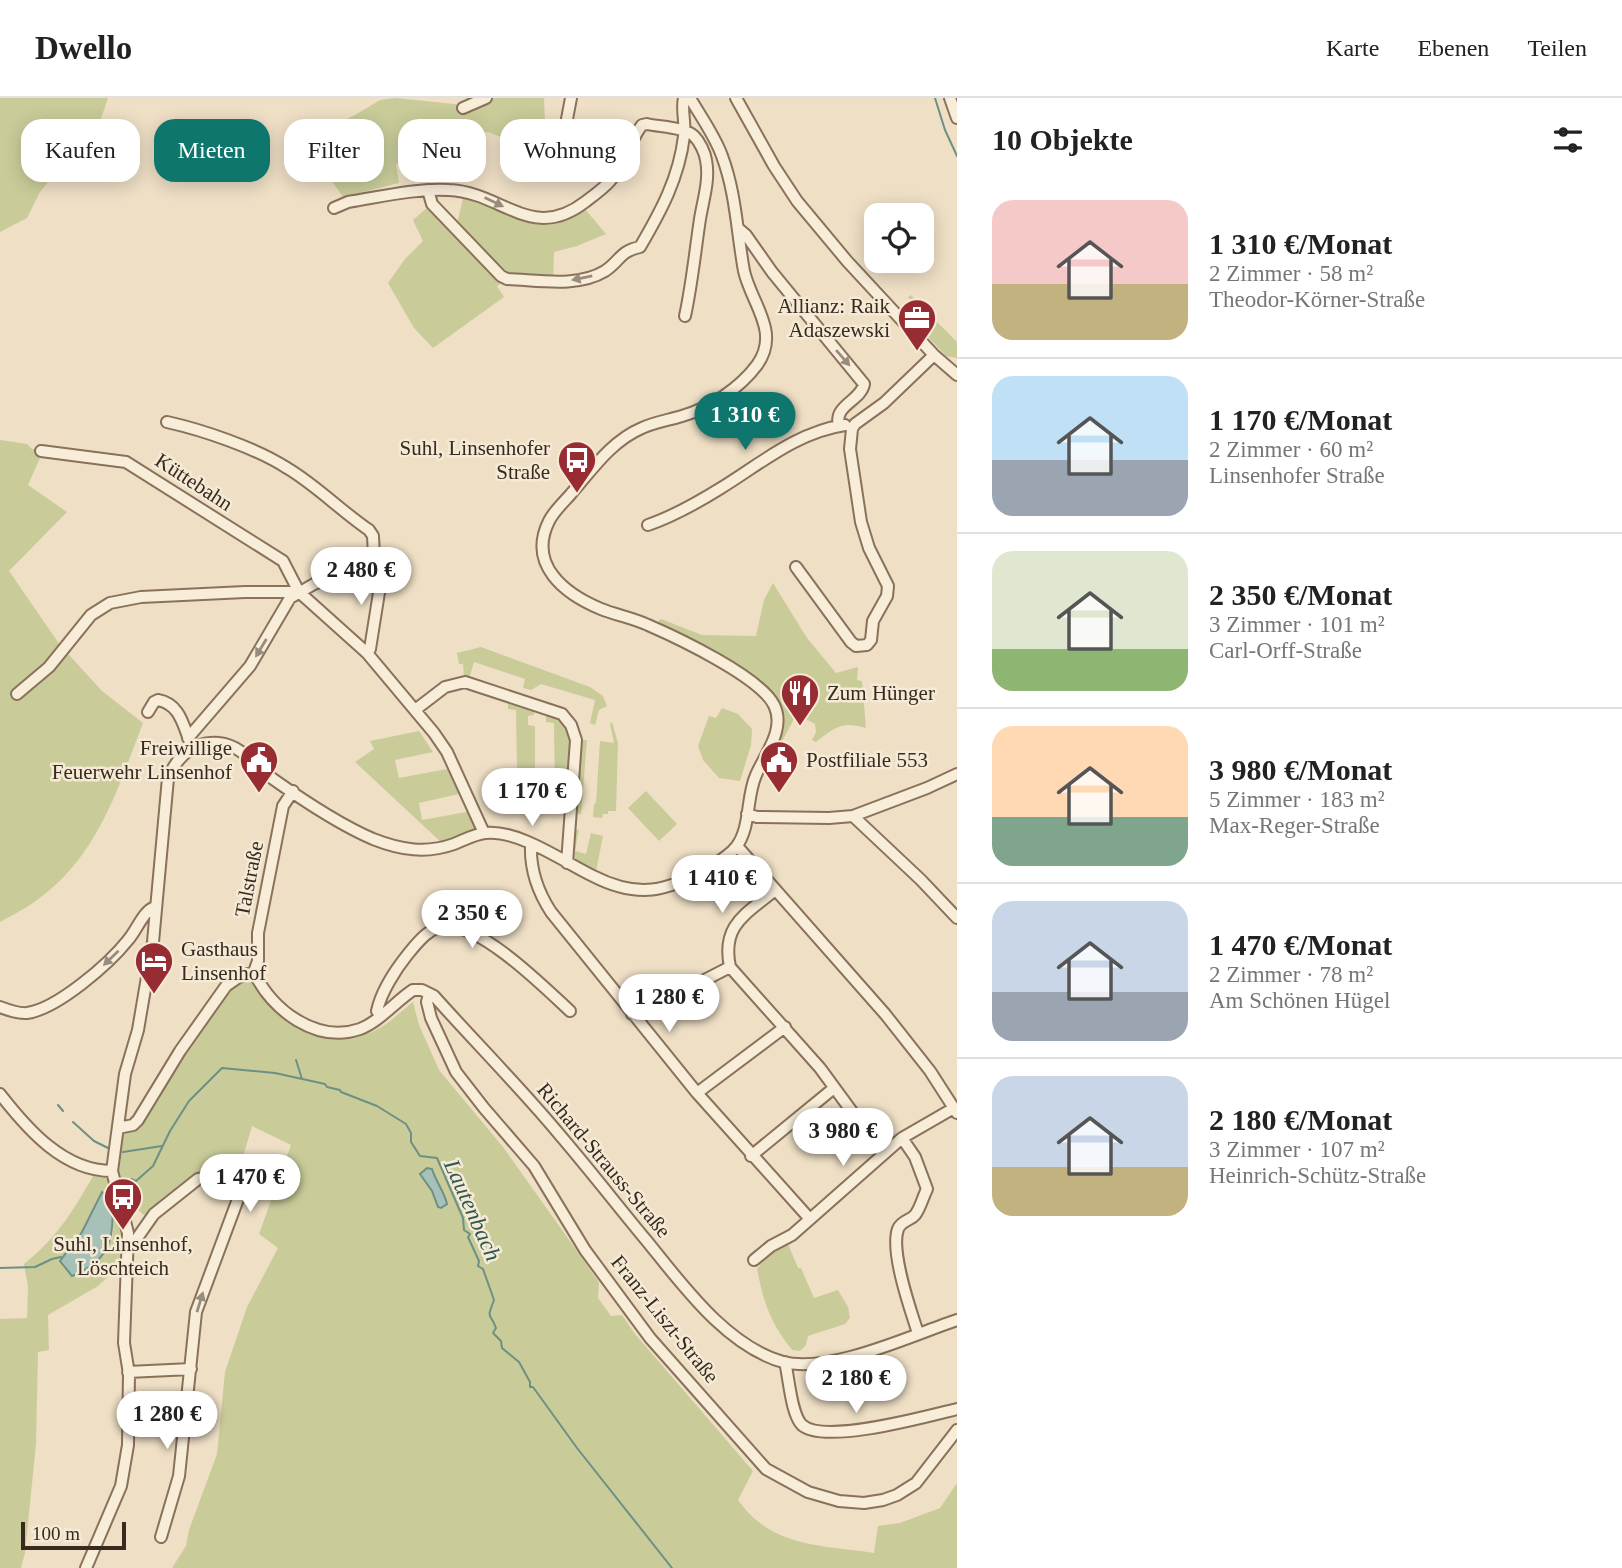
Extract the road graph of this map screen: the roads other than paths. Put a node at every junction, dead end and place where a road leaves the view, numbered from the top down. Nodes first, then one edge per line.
1 (486, 98) edge
2 (570, 98) edge
3 (684, 98) edge
4 (690, 98) edge
5 (736, 98) edge
6 (950, 98) edge
7 (463, 108) dead end
8 (957, 118) edge
9 (566, 119) edge
10 (685, 132) junction
11 (428, 190) junction
12 (334, 208) dead end
13 (739, 229) junction
14 (685, 316) dead end
15 (934, 355) junction
16 (955, 373) edge
17 (167, 422) dead end
18 (855, 424) junction
19 (839, 426) junction
20 (41, 451) dead end
21 (648, 525) dead end
22 (376, 562) junction
23 (796, 567) dead end
24 (299, 592) junction
25 (367, 653) junction
26 (17, 694) dead end
27 (415, 710) junction
28 (148, 712) dead end
29 (190, 743) junction
30 (957, 774) edge
31 (293, 791) junction
32 (747, 814) junction
33 (853, 816) junction
34 (484, 833) junction
35 (531, 845) junction
36 (737, 846) junction
37 (567, 863) junction
38 (775, 890) junction
39 (156, 907) junction
40 (957, 918) edge
41 (730, 967) junction
42 (254, 972) junction
43 (429, 994) junction
44 (0, 1007) edge
45 (570, 1011) dead end
46 (632, 1014) junction
47 (380, 1015) junction
48 (785, 1027) junction
49 (834, 1088) junction
50 (0, 1094) edge
51 (697, 1094) junction
52 (955, 1110) edge
53 (118, 1128) junction
54 (902, 1138) junction
55 (883, 1154) junction
56 (751, 1156) junction
57 (112, 1171) junction
58 (809, 1218) junction
59 (128, 1251) junction
60 (754, 1260) dead end
61 (957, 1320) edge
62 (918, 1333) junction
63 (785, 1362) junction
64 (191, 1369) junction
65 (128, 1372) junction
66 (957, 1409) edge
67 (957, 1430) edge
68 (161, 1536) dead end
69 (86, 1568) edge

1 - 7 street
2 - 9 street
3 - 10 street
4 - 13 street
5 - 15 street
6 - 8 street
11 -> 10 street
10 -> 11 street
10 - 14 street
11 - 12 street
13 -> 19 street
13 - 32 street
15 - 16 street
15 - 18 street
17 - 22 street
18 - 19 street
18 - 23 street
19 - 21 street
20 - 24 street, Küttebahn
22 - 24 street
22 - 25 street
24 - 25 street
24 - 26 street
24 -> 29 street
25 - 27 street
27 - 34 street
27 - 37 street
28 - 29 street
29 - 31 street
29 - 39 street
30 - 33 street
31 - 34 street
31 - 42 street, Talstraße
32 - 33 street
32 - 36 street
33 - 40 street
34 - 35 street
35 - 37 street
35 - 46 street
36 - 37 street
36 - 38 street
38 - 41 street
38 - 52 street
39 -> 44 street
39 - 53 street
41 - 46 street
41 - 48 street
42 - 47 street
42 - 53 street
43 - 47 street
43 - 63 street, Richard-Strauss-Straße
43 - 67 street, Franz-Liszt-Straße
45 - 47 street
46 - 51 street
48 - 49 street
48 - 51 street
49 - 55 street
49 - 56 street
50 - 57 street
51 - 56 street
52 - 54 street
53 - 57 street
54 - 55 street
54 - 62 street
55 - 58 street
56 - 58 street
57 - 59 street
58 - 60 street
64 -> 59 street
59 - 65 street
61 - 62 street, Richard-Strauss-Straße
62 - 63 street, Richard-Strauss-Straße
63 - 66 street
64 - 65 street
64 - 68 street
65 - 69 street

